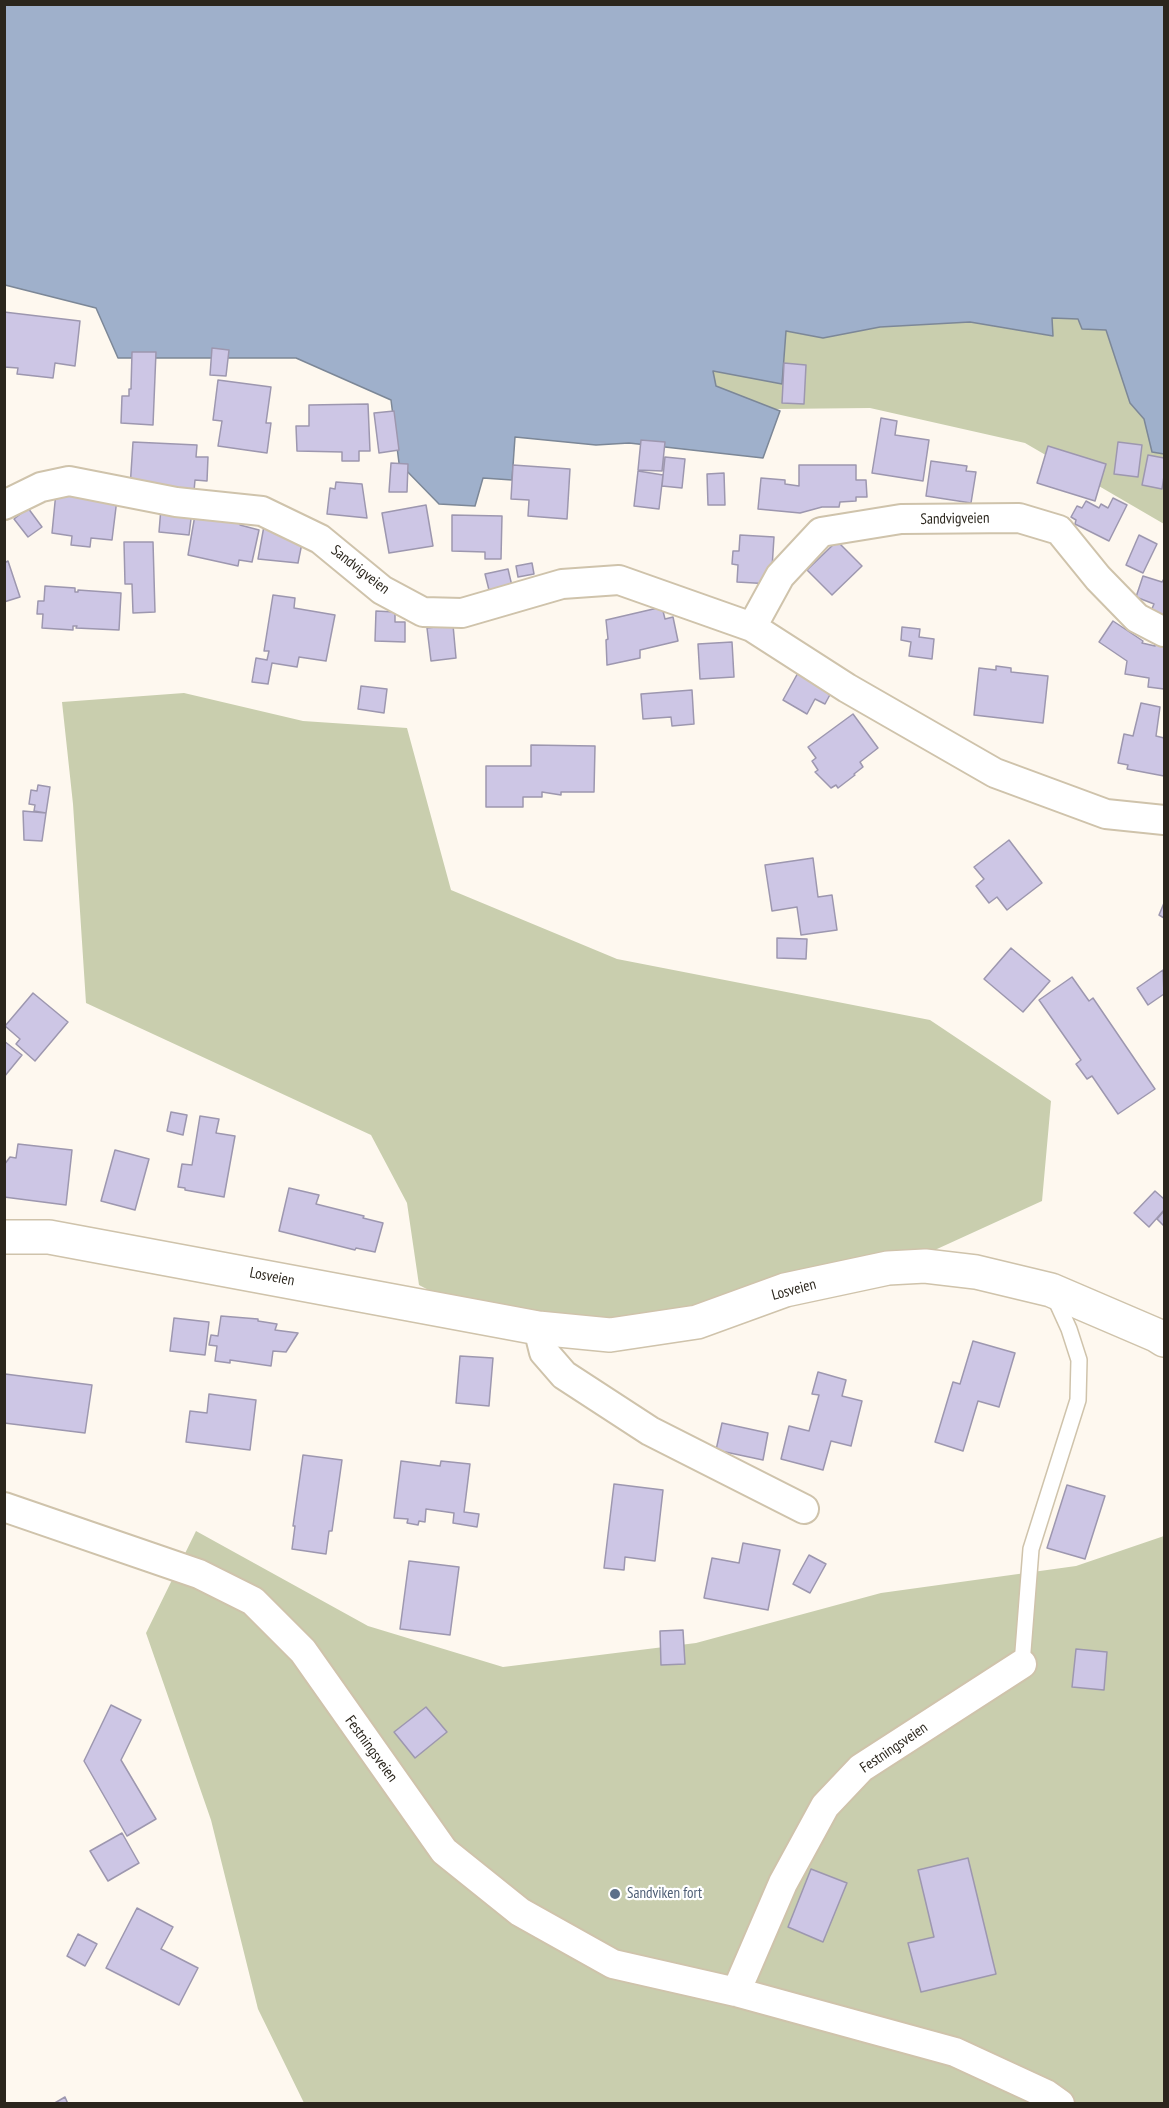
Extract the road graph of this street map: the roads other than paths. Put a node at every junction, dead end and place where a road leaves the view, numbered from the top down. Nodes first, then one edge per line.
1 (4, 505) edge
2 (752, 627) junction
3 (1164, 632) edge
4 (1164, 820) edge
5 (4, 1237) edge
6 (1051, 1290) junction
7 (538, 1328) junction
8 (1164, 1340) edge
9 (4, 1507) edge
10 (804, 1509) dead end
11 (1022, 1664) joint
12 (736, 1992) junction
13 (1060, 2103) edge

1 - 2 street, Sandvigveien
2 - 3 street, Sandvigveien
2 - 4 street, Sandvigveien
5 - 7 street, Losveien
6 - 7 street, Losveien
6 - 8 street, Losveien
6 - 11 lane
7 - 10 street
9 - 12 street, Festningsveien
11 - 12 street, Festningsveien
12 - 13 street, Festningsveien

